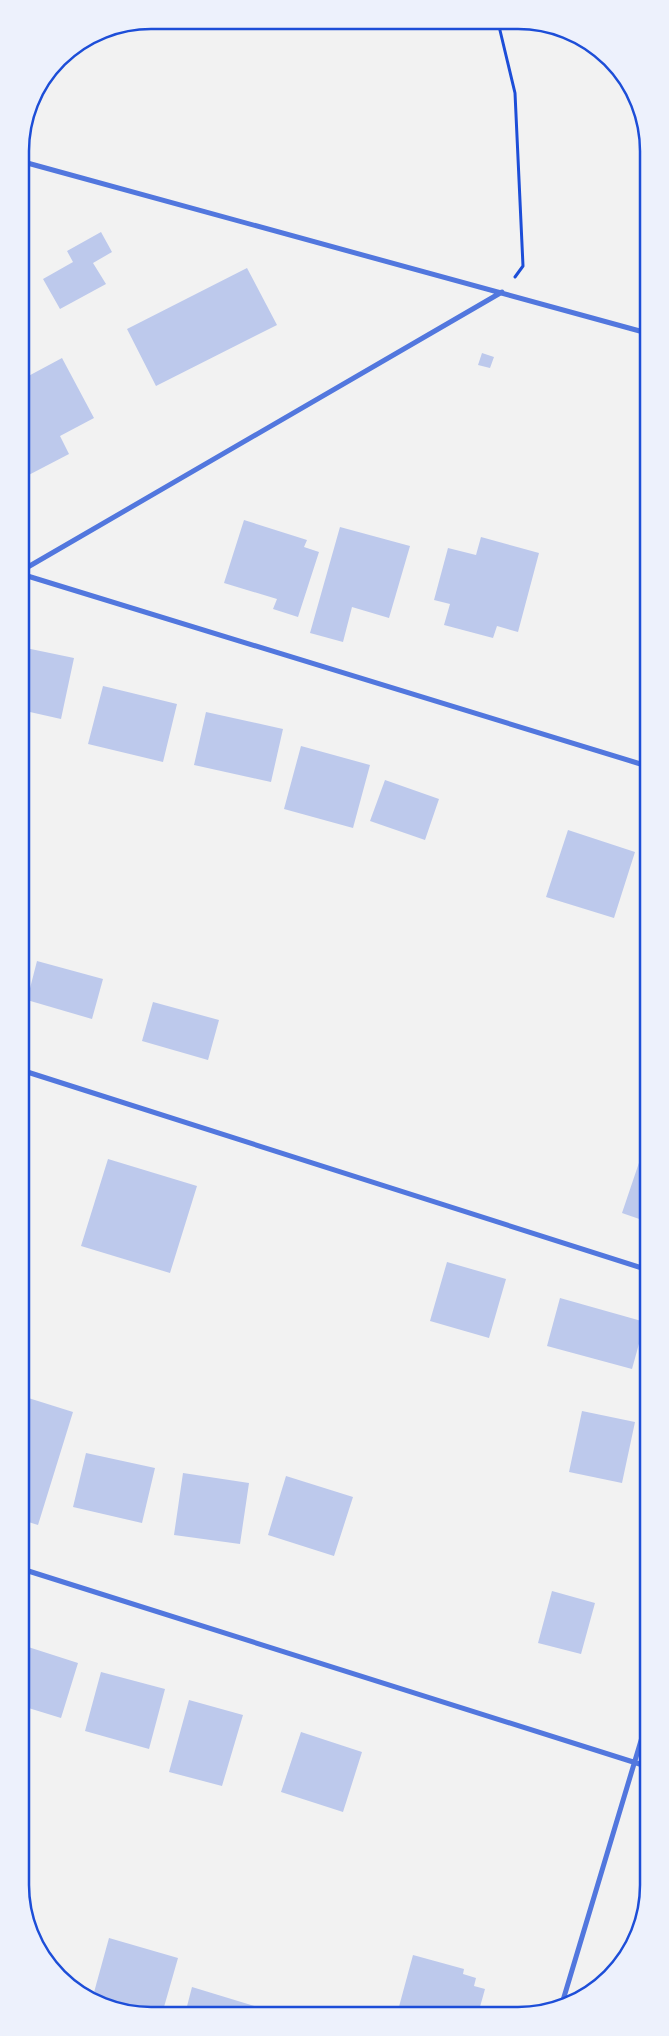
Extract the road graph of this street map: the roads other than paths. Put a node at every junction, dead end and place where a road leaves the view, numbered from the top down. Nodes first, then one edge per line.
1 (29, 164) edge
2 (502, 292) junction
3 (640, 331) edge
4 (29, 568) edge
5 (29, 575) edge
6 (640, 764) edge
7 (29, 1072) edge
8 (640, 1267) edge
9 (29, 1571) edge
10 (640, 1741) edge
11 (634, 1762) junction
12 (640, 1764) edge
13 (564, 1999) edge

1 - 2 street
2 - 3 street
2 - 4 street
5 - 6 street
7 - 8 street
9 - 11 street
10 - 11 street
11 - 12 street
11 - 13 street

